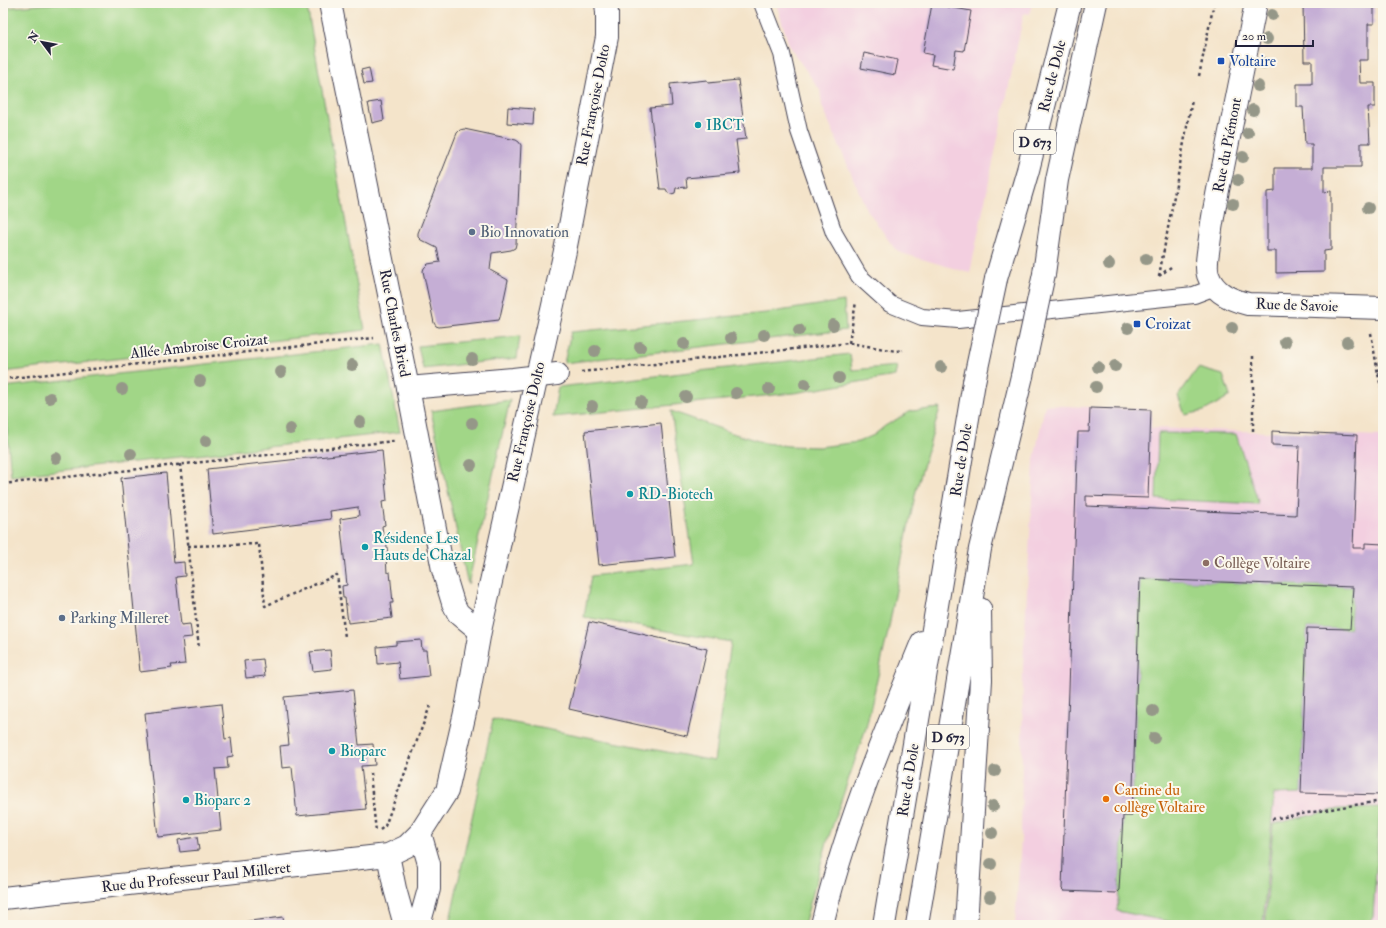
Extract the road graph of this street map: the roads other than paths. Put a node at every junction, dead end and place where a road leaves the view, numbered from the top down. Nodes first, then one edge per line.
1 (330, 3) edge
2 (606, 3) edge
3 (762, 3) edge
4 (1070, 3) edge
5 (1096, 3) edge
6 (1256, 3) edge
7 (1215, 287) junction
8 (1375, 308) edge
9 (547, 376) junction
10 (408, 388) junction
11 (980, 549) junction
12 (936, 608) junction
13 (480, 631) junction
14 (420, 833) junction
15 (388, 855) junction
16 (3, 898) edge
17 (405, 925) edge
18 (419, 925) edge
19 (822, 925) edge
20 (884, 925) edge
21 (917, 925) edge
22 (966, 925) edge

1 - 10 street, Rue Charles Bried
2 - 9 street, Rue Françoise Dolto
3 - 7 lane
4 - 12 street, Rue de Dole / D 673, bridge
5 - 11 street, Rue de Dole / D 673, bridge
6 - 7 street, Rue du Piémont
7 - 8 street, Rue de Savoie
9 - 10 street
9 - 13 street, Rue Françoise Dolto
10 - 13 street, Rue Charles Bried
11 - 21 street, Rue de Dole / D 673
11 - 22 street
12 - 19 street
12 - 20 street, Rue de Dole / D 673
13 - 14 street, Rue Françoise Dolto
14 - 15 street, Rue Françoise Dolto
14 - 18 street
15 - 16 street, Rue du Professeur Paul Milleret
15 - 17 street

